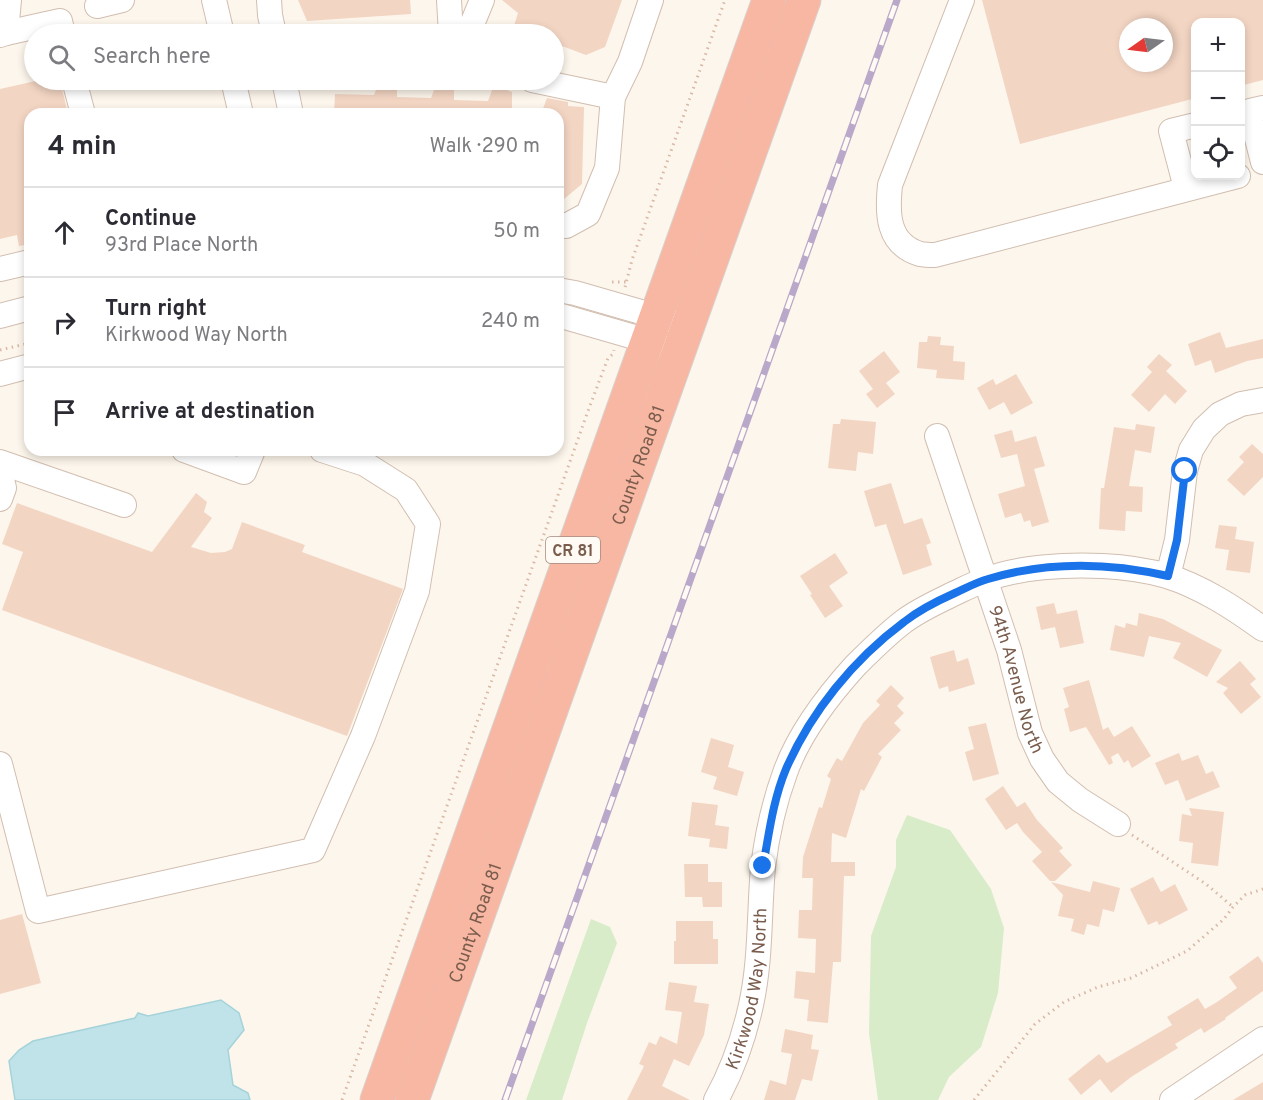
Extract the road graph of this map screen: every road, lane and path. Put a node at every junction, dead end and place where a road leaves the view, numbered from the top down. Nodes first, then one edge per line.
1 (9, 0) edge
2 (122, 0) edge
3 (214, 0) edge
4 (268, 0) edge
5 (449, 0) edge
6 (482, 0) edge
7 (651, 0) edge
8 (725, 0) edge
9 (769, 0) edge
10 (804, 0) edge
11 (962, 0) edge
12 (97, 6) dead end
13 (47, 24) edge
14 (61, 24) edge
15 (220, 24) edge
16 (272, 24) edge
17 (450, 24) edge
18 (472, 24) edge
19 (24, 29) edge
20 (3, 34) edge
21 (564, 87) edge
22 (76, 90) edge
23 (235, 90) edge
24 (286, 90) edge
25 (613, 97) junction
26 (81, 108) edge
27 (240, 108) edge
28 (290, 108) edge
29 (1251, 111) edge
30 (1192, 126) edge
31 (1263, 162) edge
32 (1263, 169) edge
33 (1245, 174) edge
34 (1219, 180) edge
35 (1186, 188) junction
36 (564, 226) edge
37 (24, 263) edge
38 (0, 269) edge
39 (564, 291) edge
40 (623, 306) junction
41 (24, 310) edge
42 (0, 316) edge
43 (564, 316) edge
44 (641, 329) junction
45 (684, 338) junction
46 (24, 344) edge
47 (0, 350) edge
48 (24, 368) edge
49 (0, 374) edge
50 (1263, 400) edge
51 (937, 436) dead end
52 (200, 456) edge
53 (251, 456) edge
54 (340, 456) edge
55 (0, 462) edge
56 (0, 471) edge
57 (0, 499) edge
58 (124, 504) dead end
59 (1168, 576) junction
60 (986, 579) junction
61 (1263, 629) edge
62 (0, 764) edge
63 (1118, 824) joint
64 (1263, 889) edge
65 (1233, 907) junction
66 (1263, 1039) edge
67 (342, 1100) edge
68 (377, 1100) edge
69 (412, 1100) edge
70 (716, 1100) edge
71 (974, 1100) edge
72 (1172, 1100) edge

1 - 20 street
2 - 12 street
3 - 15 street
4 - 16 street
5 - 17 street
6 - 18 street
7 - 25 street
8 - 40 path
9 - 44 highway, County Road 81 / CR 81
10 - 45 highway, County Road 81 / CR 81
11 - 35 street
13 - 14 street
19 - 20 street
21 - 25 street
22 - 26 street
23 - 27 street
24 - 28 street
25 - 36 street
29 - 31 street
30 - 35 street
32 - 33 street
34 - 35 street
37 - 38 street
39 - 40 street
40 - 44 street
41 - 42 street
43 - 44 street
44 - 45 street
44 - 67 path
44 - 68 highway, County Road 81 / CR 81
45 - 69 highway, County Road 81 / CR 81
46 - 47 path
48 - 49 street
50 - 59 street
51 - 60 street, 94th Avenue North
52 - 53 street
54 - 62 street
55 - 58 street
56 - 57 street
59 - 60 street, Kirkwood Way North
59 - 61 street, Kirkwood Way North
60 - 63 street, 94th Avenue North
60 - 70 street, Kirkwood Way North
63 - 65 path
64 - 65 path
65 - 71 path
66 - 72 street

